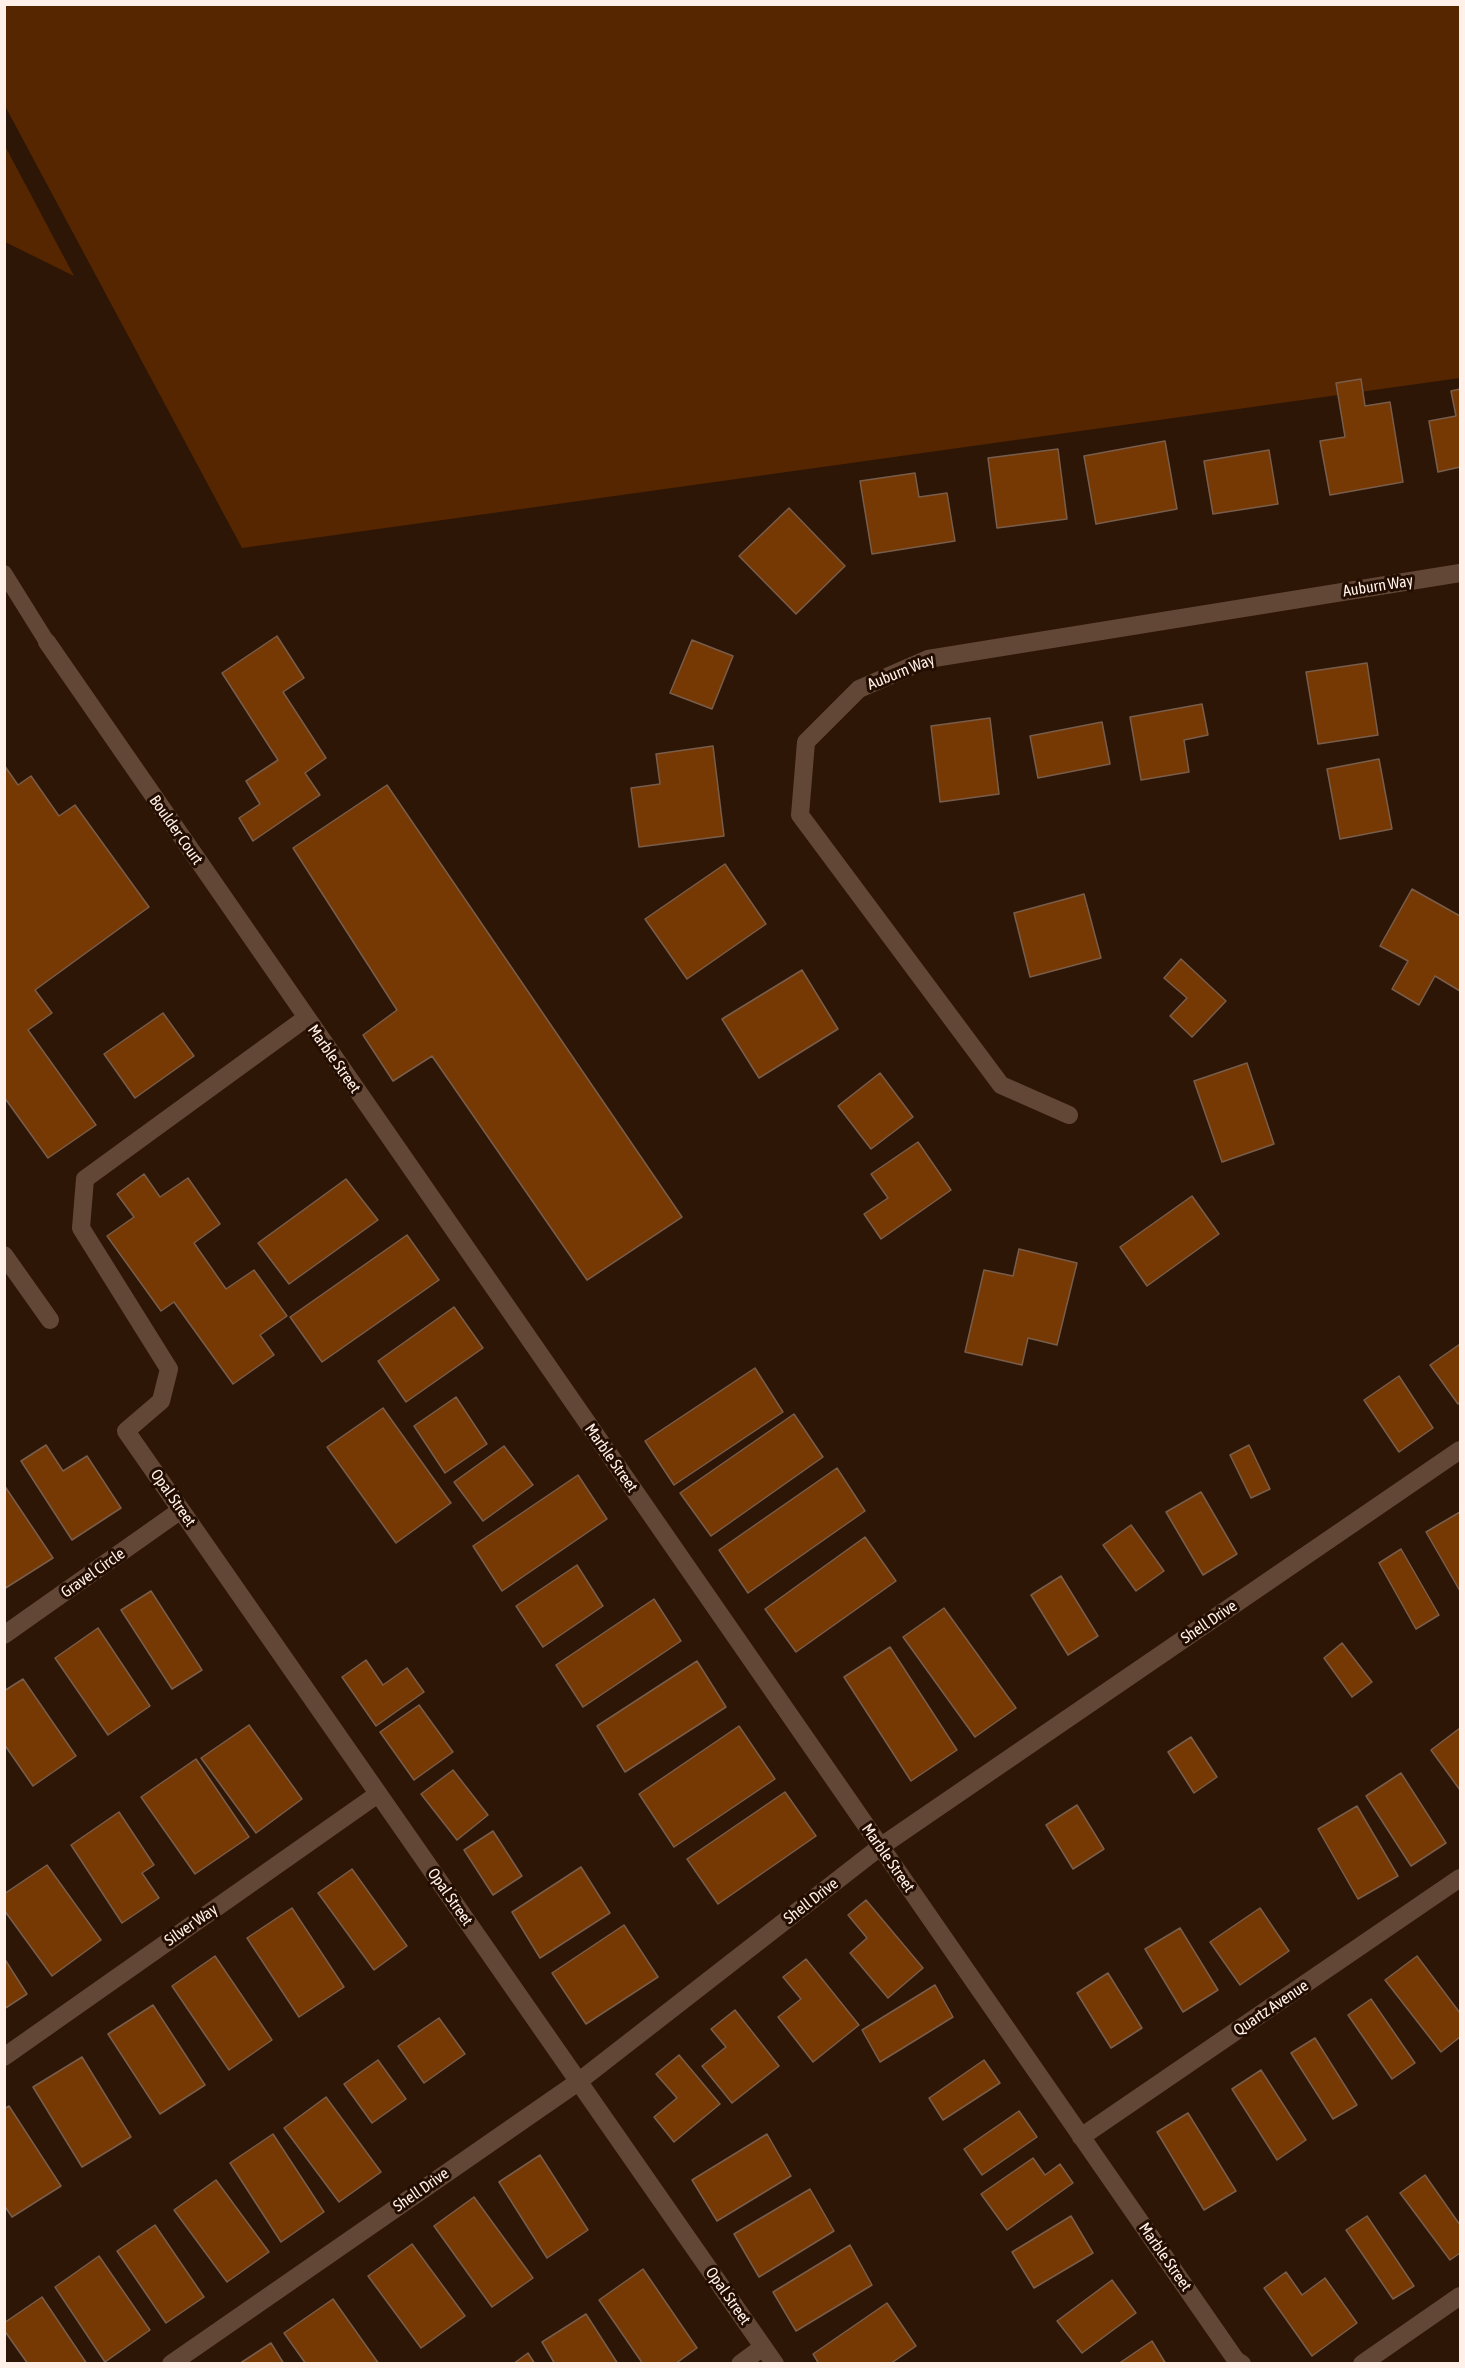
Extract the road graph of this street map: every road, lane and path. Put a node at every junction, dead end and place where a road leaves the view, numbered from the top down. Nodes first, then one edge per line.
1 (4, 573) edge
2 (1461, 573) edge
3 (46, 642) joint
4 (306, 1018) junction
5 (1069, 1115) dead end
6 (4, 1255) edge
7 (50, 1320) dead end
8 (126, 1431) joint
9 (1461, 1450) edge
10 (181, 1510) junction
11 (4, 1635) edge
12 (378, 1794) junction
13 (880, 1847) junction
14 (1461, 1878) edge
15 (4, 2057) edge
16 (578, 2082) junction
17 (1081, 2137) junction
18 (1461, 2296) edge
19 (763, 2347) junction
20 (171, 2364) edge
21 (740, 2364) edge
22 (775, 2364) edge
23 (1242, 2364) edge
24 (1362, 2364) edge

1 - 3 lane
2 - 5 street, Auburn Way
3 - 4 street, Boulder Court
4 - 8 street, Marble Street
4 - 13 street, Marble Street
6 - 7 street
8 - 10 street, Opal Street
9 - 13 street, Shell Drive
10 - 11 street, Gravel Circle
10 - 12 street, Opal Street
12 - 15 street, Silver Way
12 - 16 street, Opal Street
13 - 16 street, Shell Drive
13 - 17 street, Marble Street
14 - 17 street, Quartz Avenue
16 - 19 street, Opal Street
16 - 20 street, Shell Drive
17 - 23 street, Marble Street
18 - 24 street
19 - 21 street
19 - 22 street, Opal Street

